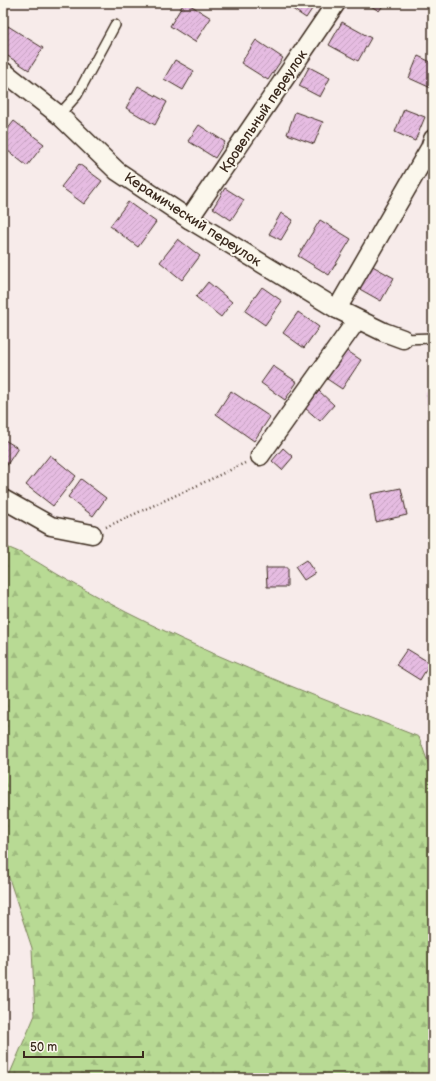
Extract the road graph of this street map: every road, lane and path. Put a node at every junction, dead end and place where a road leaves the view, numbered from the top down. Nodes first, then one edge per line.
1 (336, 3) edge
2 (115, 26) dead end
3 (3, 71) edge
4 (59, 115) junction
5 (433, 139) edge
6 (189, 219) junction
7 (337, 309) junction
8 (357, 320) junction
9 (433, 338) edge
10 (403, 339) joint
11 (260, 456) joint
12 (3, 499) edge
13 (92, 534) joint

1 - 6 street, Кровельный переулок
2 - 4 lane
3 - 4 street, Керамический переулок
4 - 6 street, Керамический переулок
5 - 7 street
6 - 7 street, Керамический переулок
7 - 8 street, Керамический переулок
8 - 10 street, Керамический переулок
8 - 11 street
9 - 10 lane
11 - 13 path
12 - 13 street

